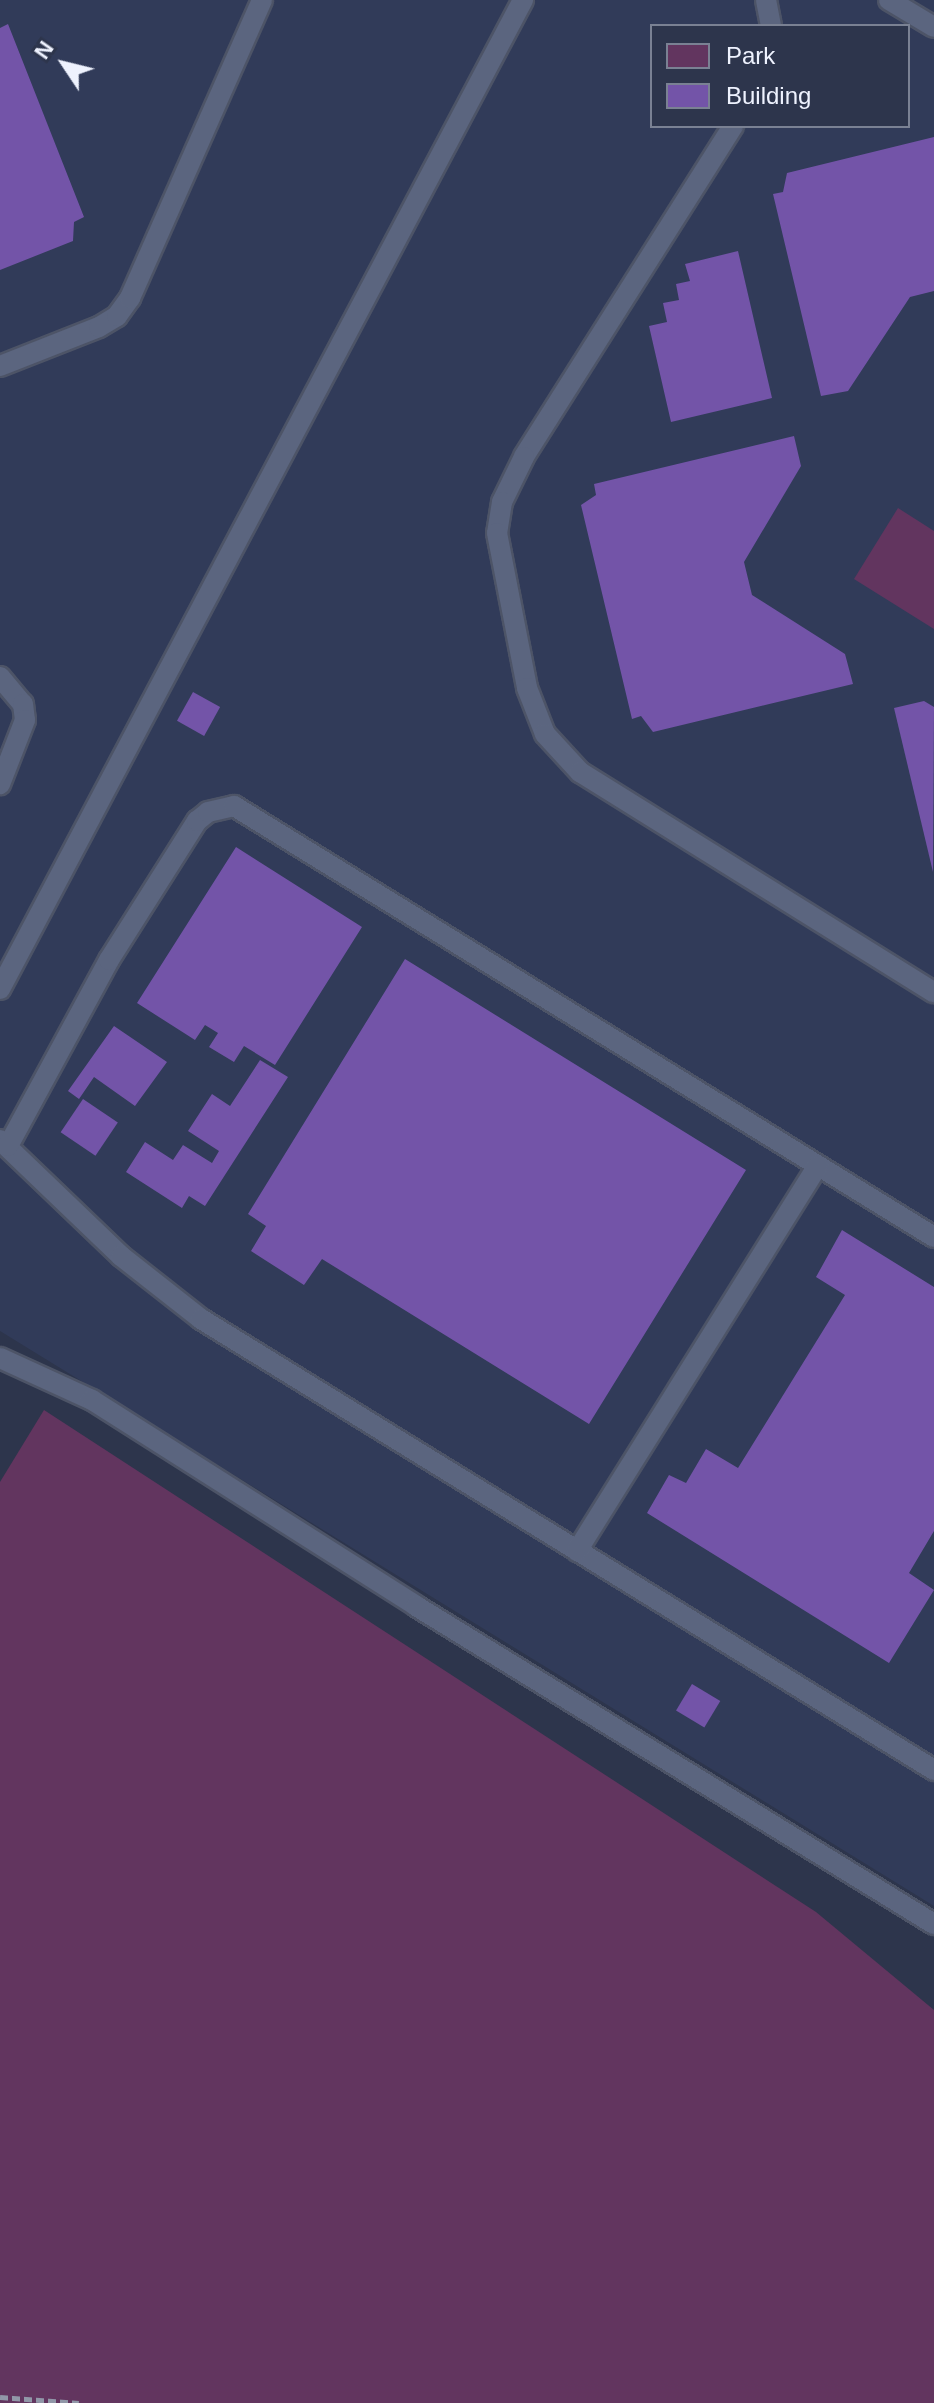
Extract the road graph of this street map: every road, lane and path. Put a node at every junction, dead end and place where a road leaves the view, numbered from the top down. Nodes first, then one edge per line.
1 (262, 0) edge
2 (523, 0) edge
3 (766, 0) edge
4 (889, 0) edge
5 (771, 24) edge
6 (934, 27) edge
7 (732, 128) edge
8 (0, 366) edge
9 (0, 677) edge
10 (0, 784) edge
11 (0, 989) edge
12 (934, 992) edge
13 (4, 1143) edge
14 (818, 1166) junction
15 (934, 1237) edge
16 (0, 1358) edge
17 (577, 1551) junction
18 (934, 1770) edge
19 (934, 1924) edge
20 (0, 2397) edge
21 (79, 2403) edge

1 - 8 lane
2 - 11 lane
3 - 5 lane
4 - 6 lane
7 - 12 lane
9 - 10 lane
13 - 14 lane
13 - 17 lane
14 - 15 lane
14 - 17 lane
16 - 19 lane
17 - 18 lane
20 - 21 path

